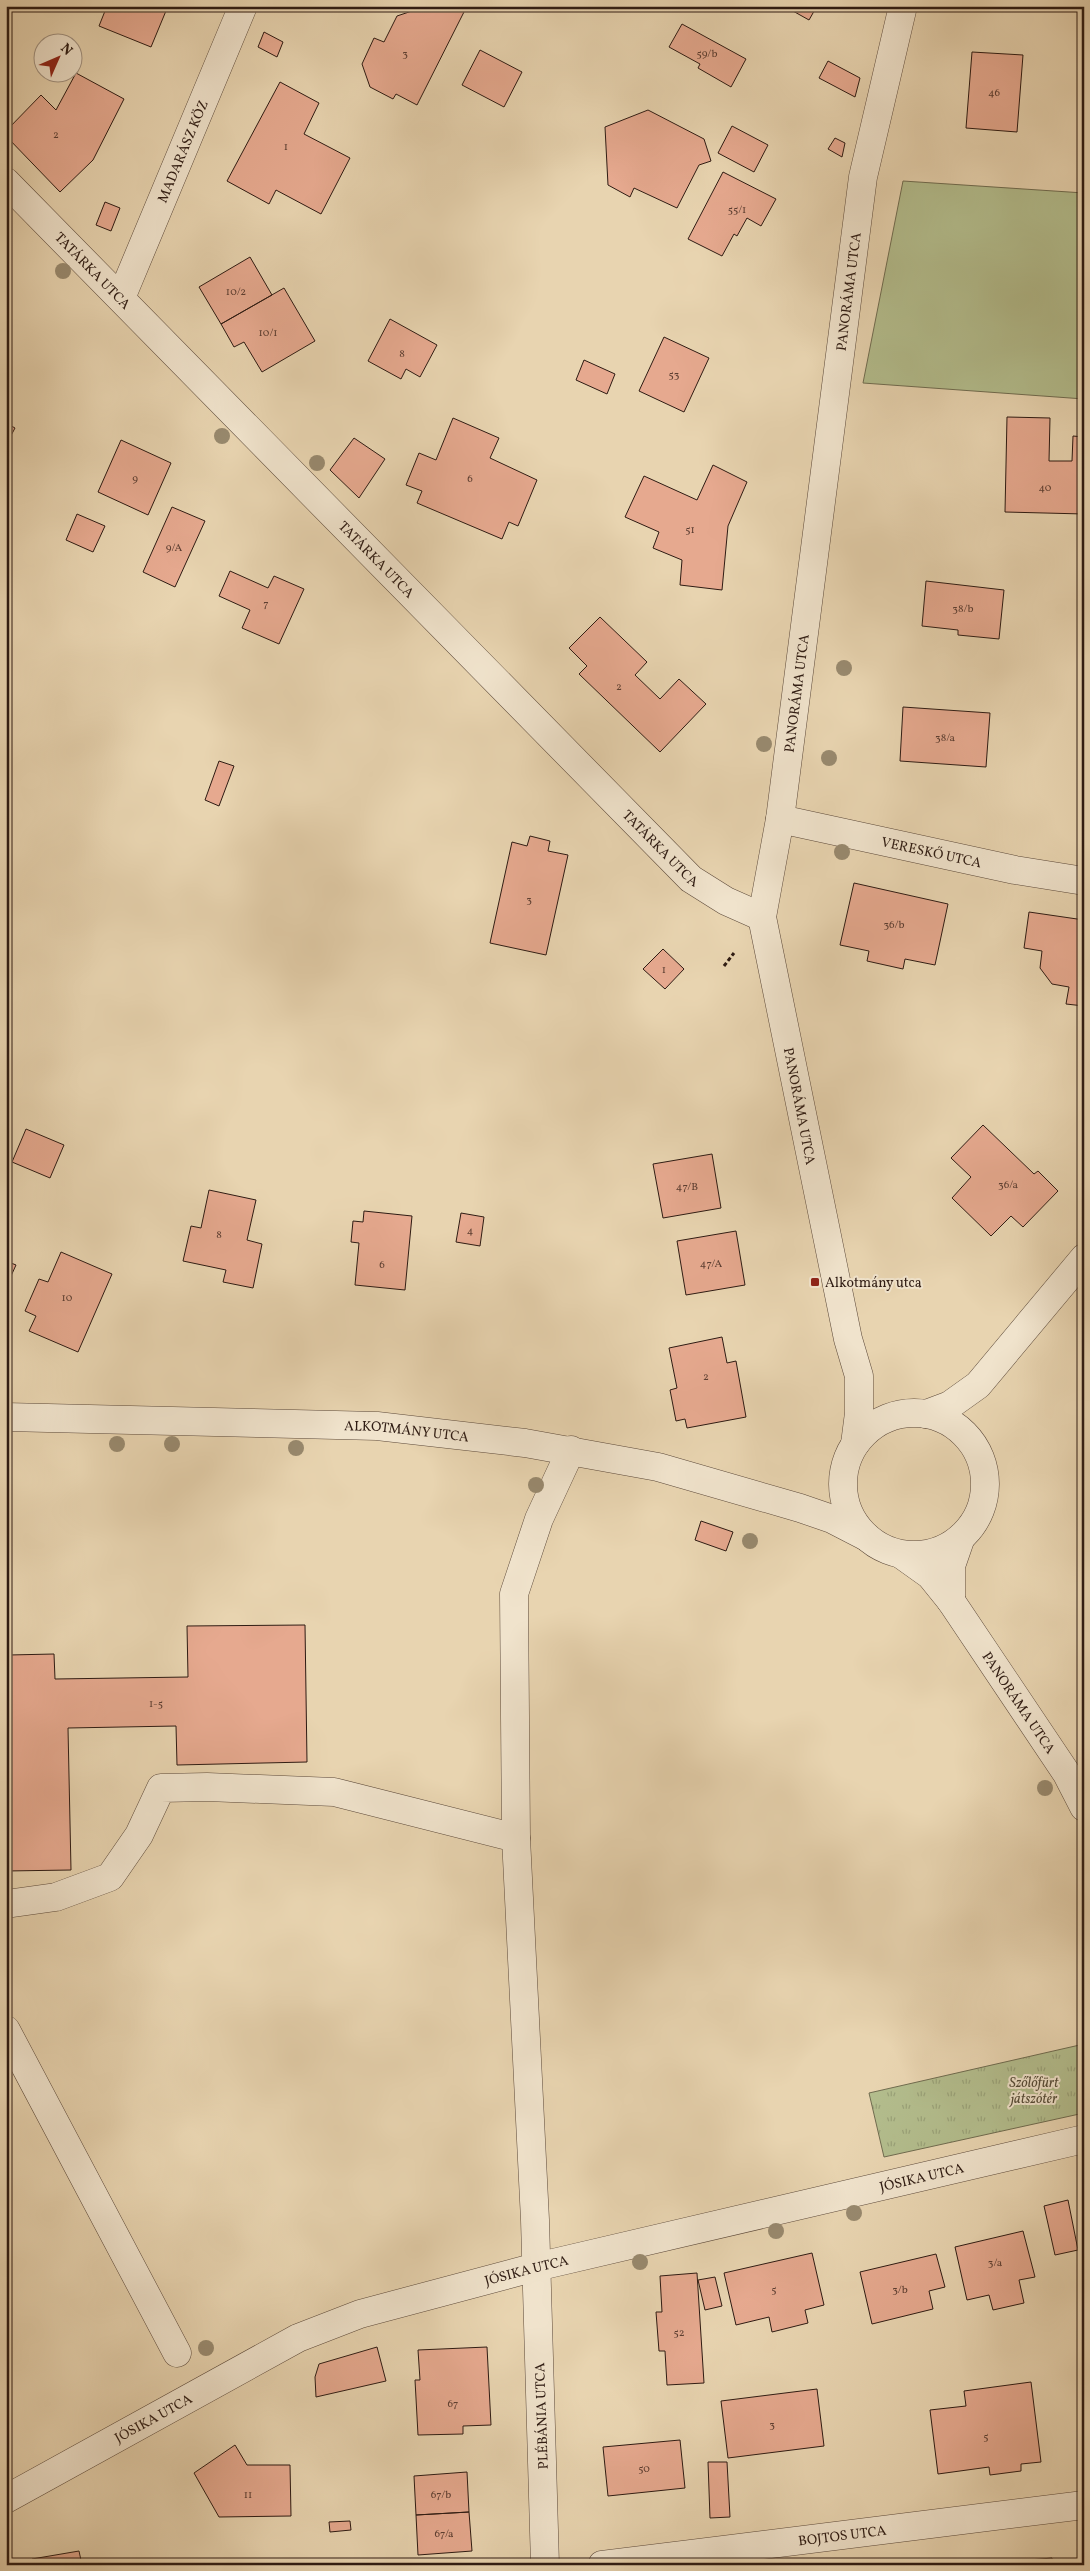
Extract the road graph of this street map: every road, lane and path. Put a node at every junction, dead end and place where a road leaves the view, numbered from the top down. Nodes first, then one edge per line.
1 (243, 6) edge
2 (903, 6) edge
3 (6, 182) edge
4 (121, 298) junction
5 (780, 819) junction
6 (1084, 881) edge
7 (762, 917) junction
8 (1084, 1258) edge
9 (859, 1376) junction
10 (978, 1385) junction
11 (913, 1414) junction
12 (6, 1418) edge
13 (855, 1444) junction
14 (976, 1448) junction
15 (570, 1450) junction
16 (844, 1470) junction
17 (800, 1508) junction
18 (865, 1536) junction
19 (960, 1540) junction
20 (902, 1555) junction
21 (950, 1601) junction
22 (1075, 1769) edge
23 (1084, 1807) edge
24 (516, 1838) junction
25 (6, 1904) edge
26 (6, 2030) edge
27 (1084, 2139) edge
28 (536, 2267) junction
29 (177, 2352) dead end
30 (6, 2499) edge
31 (1084, 2505) edge
32 (545, 2565) edge
33 (602, 2565) edge

1 - 4 street, MADARÁSZ KÖZ
2 - 5 street, PANORÁMA UTCA
3 - 4 street, TATÁRKA UTCA
4 - 7 street, TATÁRKA UTCA
5 - 6 street, VERESKŐ UTCA
5 - 7 street, PANORÁMA UTCA
7 - 9 street, PANORÁMA UTCA
8 - 10 street
9 - 11 street, PANORÁMA UTCA
9 - 13 street, PANORÁMA UTCA
10 - 11 street
10 - 14 street
11 - 13 street
11 - 14 street
12 - 15 street, ALKOTMÁNY UTCA
13 - 16 street
14 - 19 street
15 - 17 street, ALKOTMÁNY UTCA
15 - 24 street, PLÉBÁNIA UTCA
16 - 17 street
16 - 18 street
17 - 18 street, ALKOTMÁNY UTCA
18 - 20 street
19 - 20 street
19 - 21 street
20 - 21 street, PANORÁMA UTCA
21 - 22 street, PANORÁMA UTCA
22 - 23 street, PANORÁMA UTCA
24 - 25 street
24 - 28 street, PLÉBÁNIA UTCA
26 - 29 street
27 - 28 street, JÓSIKA UTCA
28 - 30 street, JÓSIKA UTCA
28 - 32 street, PLÉBÁNIA UTCA
31 - 33 street, BOJTOS UTCA

